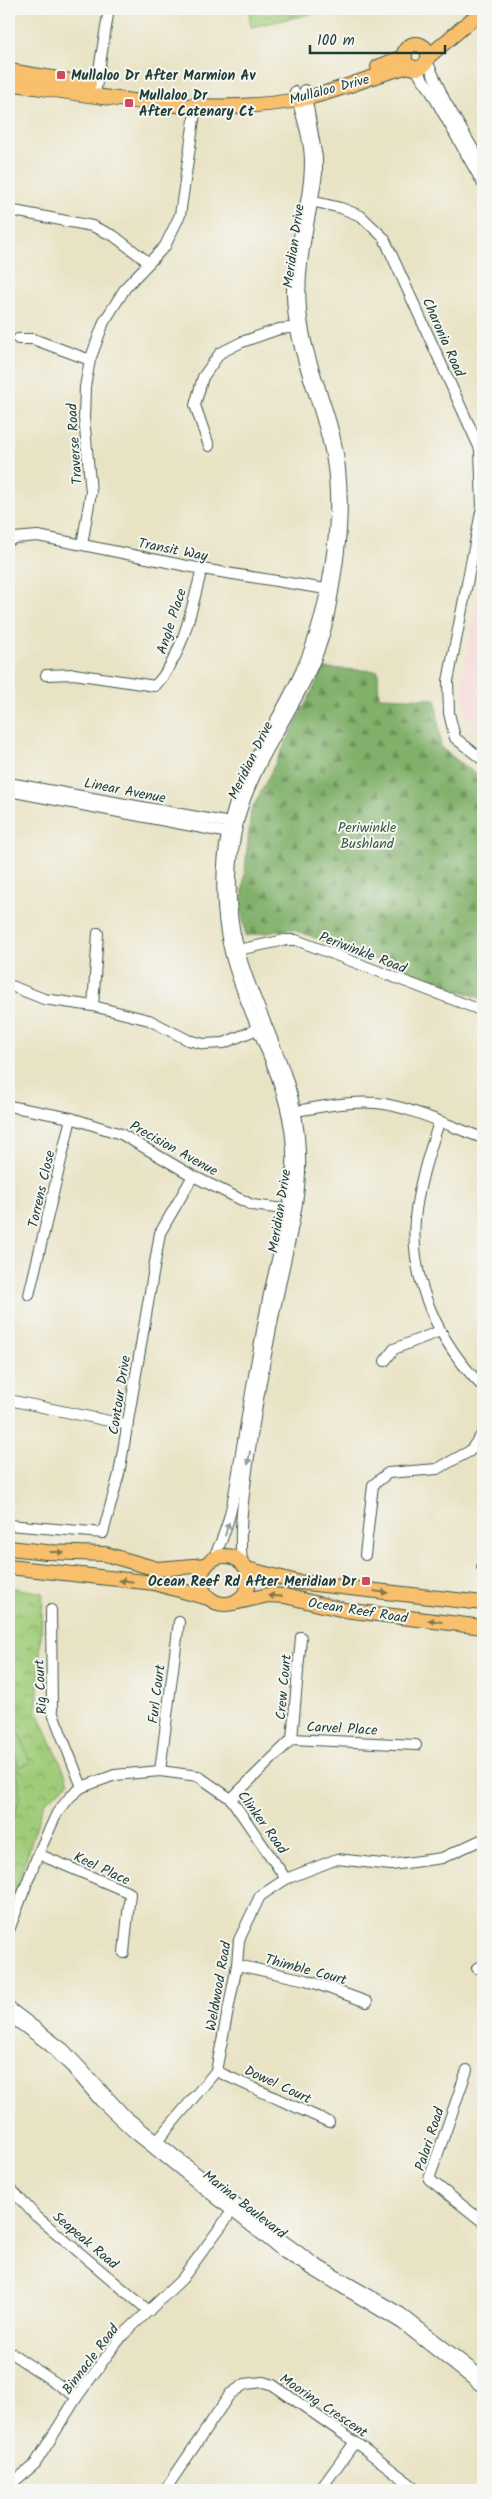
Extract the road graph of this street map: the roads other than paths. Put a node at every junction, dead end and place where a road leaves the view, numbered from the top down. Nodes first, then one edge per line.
1 (110, 9) edge
2 (473, 9) edge
3 (483, 10) edge
4 (426, 54) junction
5 (410, 63) junction
6 (9, 71) edge
7 (9, 83) edge
8 (96, 90) junction
9 (301, 95) junction
10 (196, 103) junction
11 (479, 160) edge
12 (483, 184) edge
13 (309, 200) junction
14 (9, 210) edge
15 (148, 262) junction
16 (299, 327) junction
17 (18, 339) dead end
18 (90, 360) junction
19 (209, 446) dead end
20 (482, 448) edge
21 (10, 536) edge
22 (82, 545) junction
23 (202, 570) junction
24 (329, 590) junction
25 (46, 675) dead end
26 (483, 760) edge
27 (9, 783) edge
28 (9, 791) edge
29 (232, 828) junction
30 (98, 933) dead end
31 (235, 950) junction
32 (9, 985) edge
33 (94, 1006) junction
34 (483, 1011) edge
35 (261, 1027) junction
36 (9, 1106) edge
37 (292, 1111) junction
38 (71, 1118) junction
39 (439, 1122) junction
40 (483, 1138) edge
41 (193, 1176) junction
42 (292, 1210) junction
43 (29, 1295) dead end
44 (440, 1331) junction
45 (385, 1361) dead end
46 (483, 1387) edge
47 (9, 1400) edge
48 (128, 1425) junction
49 (483, 1433) edge
50 (9, 1524) edge
51 (9, 1548) edge
52 (365, 1555) dead end
53 (209, 1562) junction
54 (244, 1566) junction
55 (9, 1567) edge
56 (208, 1598) junction
57 (234, 1603) junction
58 (483, 1604) edge
59 (51, 1610) dead end
60 (179, 1622) dead end
61 (483, 1627) edge
62 (301, 1637) dead end
63 (292, 1740) junction
64 (416, 1745) dead end
65 (160, 1771) junction
66 (82, 1787) junction
67 (231, 1799) junction
68 (483, 1839) edge
69 (38, 1854) junction
70 (286, 1878) junction
71 (9, 1930) edge
72 (124, 1953) dead end
73 (237, 1966) junction
74 (367, 2002) dead end
75 (9, 2007) edge
76 (9, 2016) edge
77 (467, 2070) dead end
78 (216, 2071) junction
79 (329, 2122) dead end
80 (154, 2144) junction
81 (9, 2187) edge
82 (235, 2208) junction
83 (483, 2222) edge
84 (149, 2311) junction
85 (11, 2353) dead end
86 (483, 2378) edge
87 (483, 2388) edge
88 (78, 2397) junction
89 (355, 2442) junction
90 (9, 2486) edge
91 (165, 2490) edge
92 (320, 2490) edge
93 (418, 2490) edge

1 - 8 street
2 - 4 main road
3 - 4 main road
4 - 5 main road
4 - 5 main road
4 - 11 street
5 - 9 main road, Mullaloo Drive
5 - 11 street
6 - 8 main road, Mullaloo Drive
7 - 8 main road, Mullaloo Drive
8 - 10 main road, Mullaloo Drive
9 - 10 main road, Mullaloo Drive
9 - 13 street, Meridian Drive
10 - 15 street, Traverse Road
11 - 12 street
13 - 16 street, Meridian Drive
13 - 20 street, Charonia Road
14 - 15 street
15 - 18 street, Traverse Road
16 - 19 street
16 - 24 street, Meridian Drive
17 - 18 street
18 - 22 street, Traverse Road
20 - 26 street, Charonia Road
21 - 22 street, Transit Way
22 - 23 street, Transit Way
23 - 24 street, Transit Way
23 - 25 street, Angle Place
24 - 29 street, Meridian Drive
27 - 29 street, Linear Avenue
28 - 29 street, Linear Avenue
29 - 31 street, Meridian Drive
30 - 33 street
31 - 34 street, Periwinkle Road
31 - 35 street, Meridian Drive
32 - 33 street
33 - 35 street
35 - 37 street, Meridian Drive
36 - 38 street, Precision Avenue
37 - 39 street
37 - 42 street, Meridian Drive
38 - 41 street, Precision Avenue
38 - 43 street, Torrens Close
39 - 40 street
39 - 44 street
41 - 42 street, Precision Avenue
41 - 48 street, Contour Drive
53 -> 42 street, Meridian Drive
42 -> 54 street, Meridian Drive
44 - 45 street
44 - 46 street
47 - 48 street
48 - 50 street, Contour Drive
49 - 52 street
51 -> 53 main road
53 - 54 main road
53 - 56 main road
54 - 57 main road
54 -> 58 main road, Ocean Reef Road
56 -> 55 main road
56 - 57 main road
61 -> 57 main road, Ocean Reef Road
59 - 66 street, Rig Court
60 - 65 street, Furl Court
62 - 63 street, Crew Court
63 - 64 street, Carvel Place
63 - 67 street, Carvel Place
65 - 66 street, Clinker Road
65 - 67 street, Clinker Road
66 - 69 street, Clinker Road
67 - 70 street, Clinker Road
68 - 70 street, Weldwood Road
69 - 71 street, Clinker Road
69 - 72 street, Keel Place
70 - 73 street, Weldwood Road
73 - 74 street, Thimble Court
73 - 78 street, Weldwood Road
75 - 80 street, Marina Boulevard
76 - 80 street, Marina Boulevard
77 - 83 street, Palari Road
78 - 79 street, Dowel Court
78 - 80 street, Weldwood Road
80 - 82 street, Marina Boulevard
81 - 84 street, Seapeak Road
82 - 84 street, Binnacle Road
82 - 86 street, Marina Boulevard
82 - 87 street, Marina Boulevard
84 - 88 street, Binnacle Road
85 - 88 street
88 - 90 street, Binnacle Road
89 - 91 street, Mooring Crescent
89 - 92 street
89 - 93 street, Mooring Crescent

